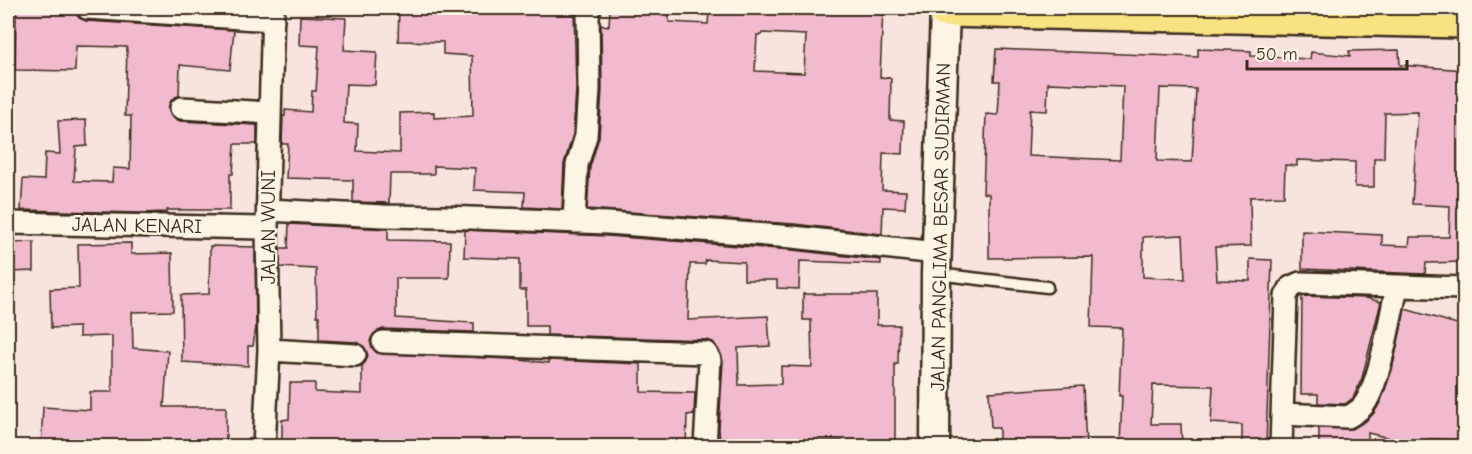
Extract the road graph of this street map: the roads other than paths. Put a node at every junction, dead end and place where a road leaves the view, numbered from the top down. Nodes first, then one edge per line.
1 (87, 8) edge
2 (590, 8) edge
3 (945, 8) edge
4 (1230, 12) edge
5 (273, 14) edge
6 (1454, 16) edge
7 (180, 108) dead end
8 (270, 113) junction
9 (268, 219) junction
10 (574, 222) junction
11 (8, 223) edge
12 (937, 263) junction
13 (1047, 287) dead end
14 (1397, 287) junction
15 (1464, 288) edge
16 (383, 342) dead end
17 (269, 350) junction
18 (355, 355) dead end
19 (1282, 414) junction
20 (264, 447) edge
21 (705, 447) edge
22 (935, 447) edge
23 (1281, 447) edge

1 - 5 street
2 - 10 street
3 - 4 highway
3 - 12 main road, JALAN PANGLIMA BESAR SUDIRMAN
4 - 6 highway
5 - 8 street, JALAN WUNI
7 - 8 street
8 - 9 street, JALAN WUNI
9 - 10 street, JALAN KENARI
9 - 11 street, JALAN KENARI
9 - 17 street, JALAN WUNI
10 - 12 street, JALAN KENARI
12 - 13 lane
12 - 22 main road, JALAN PANGLIMA BESAR SUDIRMAN
14 - 15 street
14 - 19 street
14 - 19 street
16 - 21 street
17 - 18 street
17 - 20 street, JALAN WUNI
19 - 23 street

